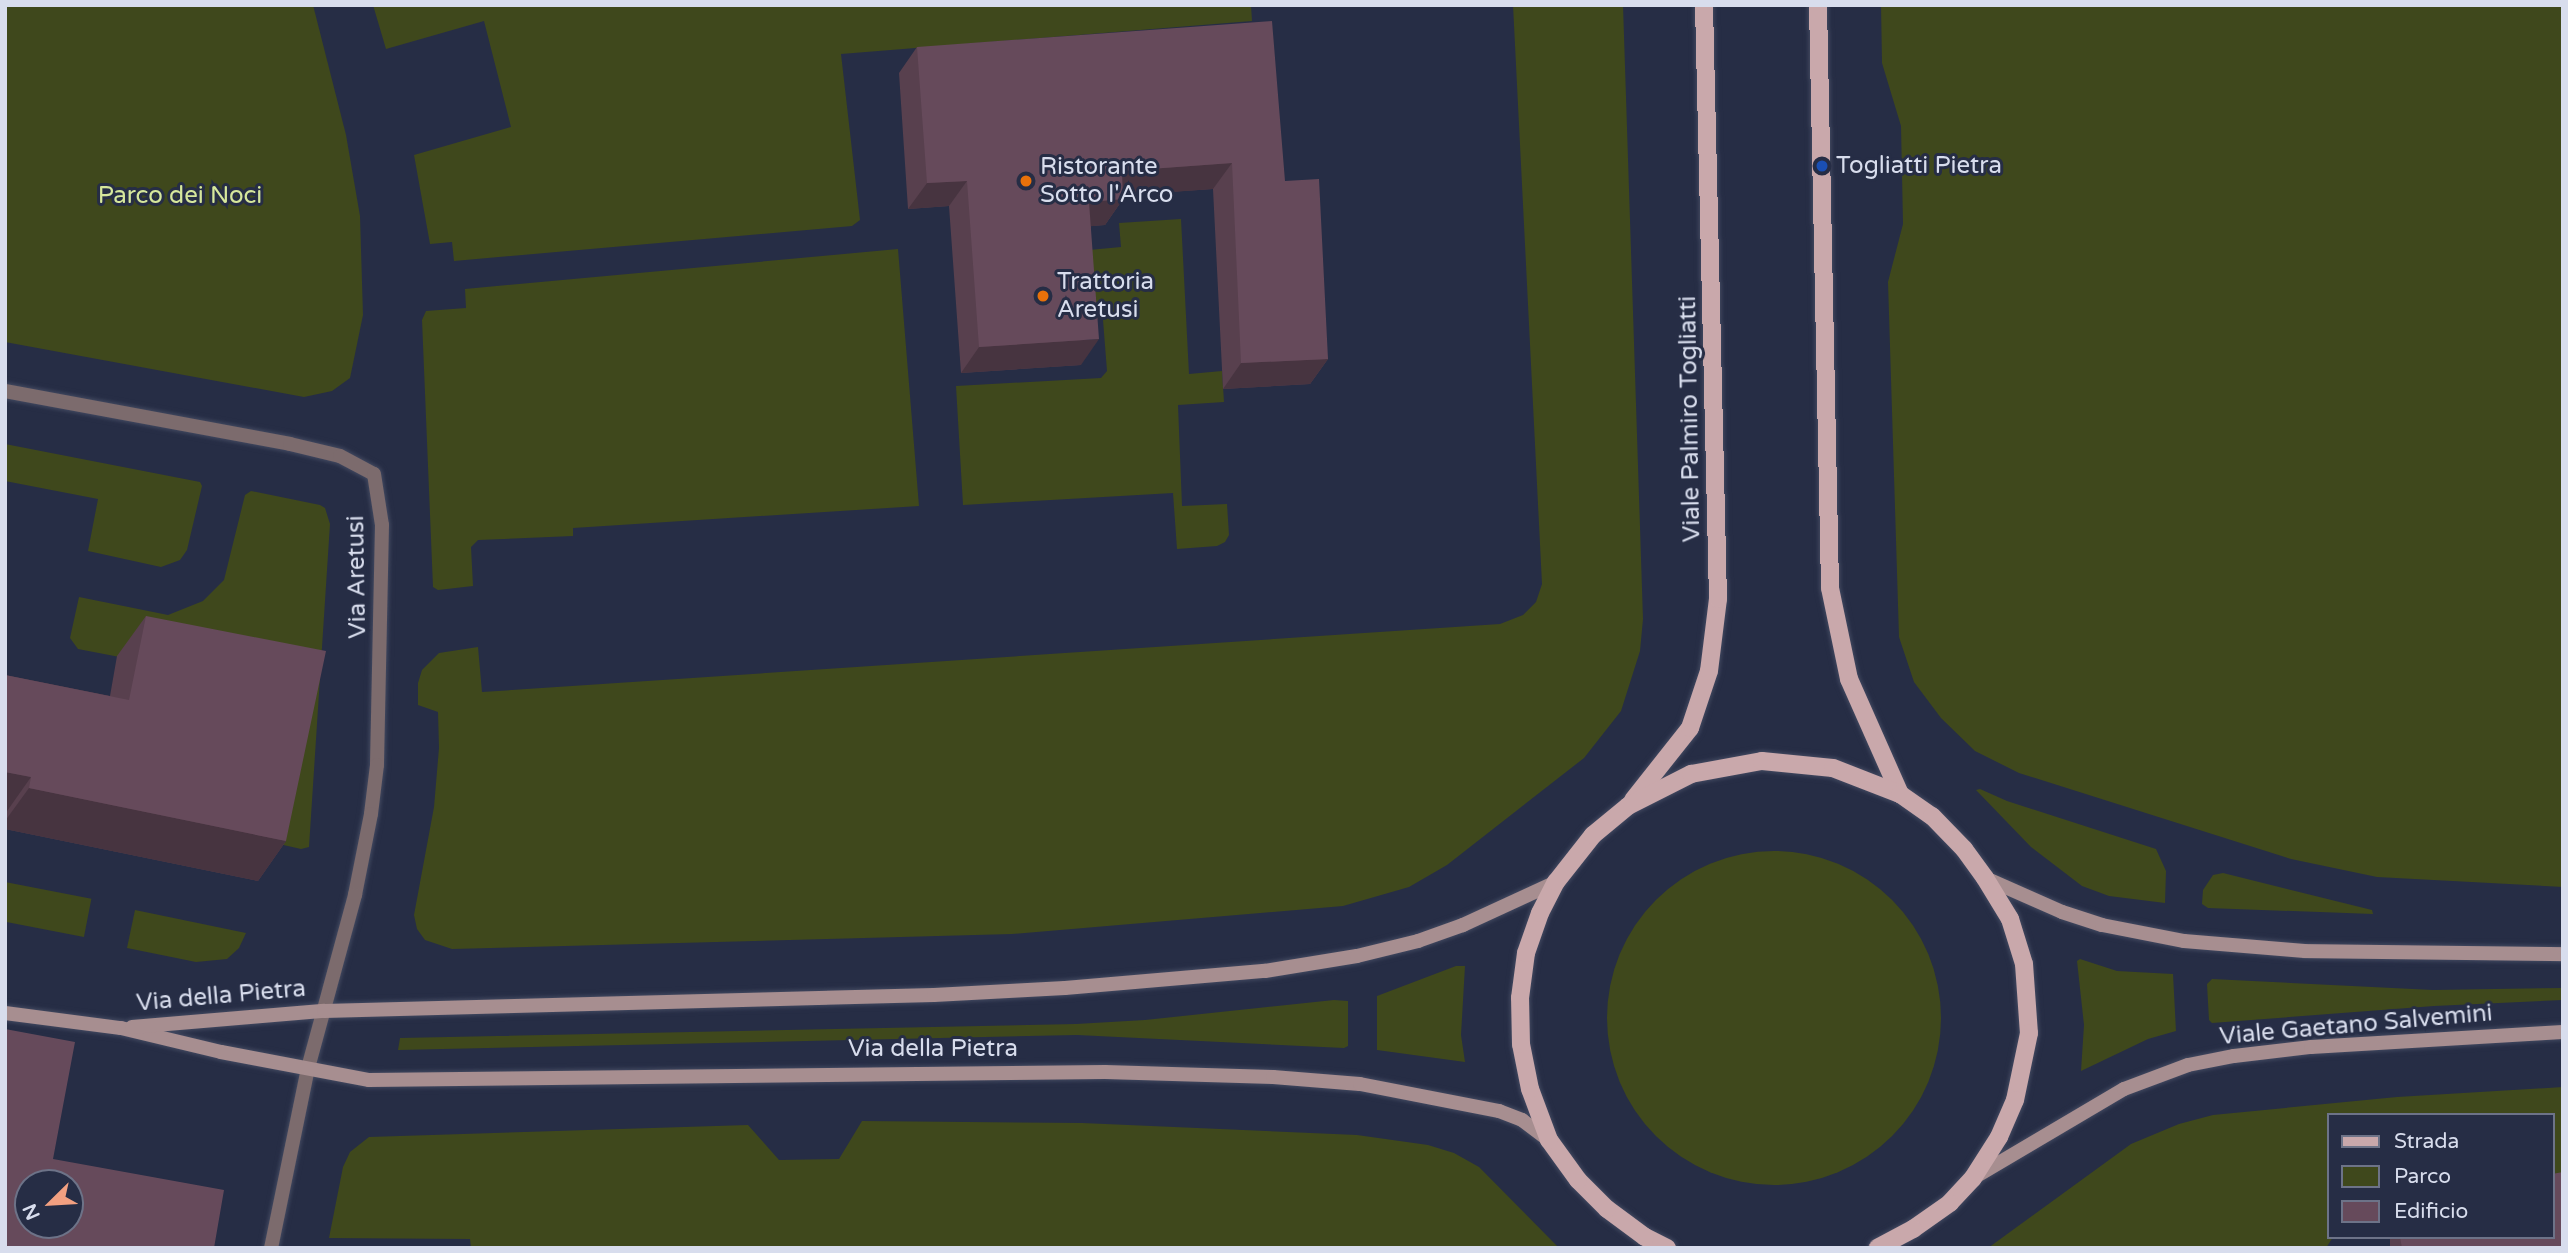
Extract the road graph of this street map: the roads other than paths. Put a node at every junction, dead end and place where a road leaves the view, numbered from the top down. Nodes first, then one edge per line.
1 (1704, 5) edge
2 (1818, 5) edge
3 (5, 391) edge
4 (1900, 794) junction
5 (1628, 806) junction
6 (1985, 878) junction
7 (1556, 882) junction
8 (2563, 954) edge
9 (324, 1011) junction
10 (5, 1013) edge
11 (121, 1028) junction
12 (2563, 1032) edge
13 (308, 1068) junction
14 (1549, 1140) junction
15 (1973, 1178) junction
16 (1880, 1247) edge
17 (271, 1248) edge
18 (1667, 1248) edge

1 - 5 main road, Viale Palmiro Togliatti
2 - 4 main road
3 - 9 street, Via Aretusi
4 - 5 main road
4 - 6 main road
5 - 7 main road
6 - 8 main road
6 - 15 main road
7 - 9 main road, Via della Pietra
7 - 14 main road
9 - 11 main road, Via della Pietra
9 - 13 street, Via della Pietra
10 - 11 main road, Via della Pietra
11 - 13 main road, Via della Pietra
12 - 15 main road, Viale Gaetano Salvemini
13 - 14 main road, Via della Pietra
13 - 17 street
14 - 18 main road
15 - 16 main road

